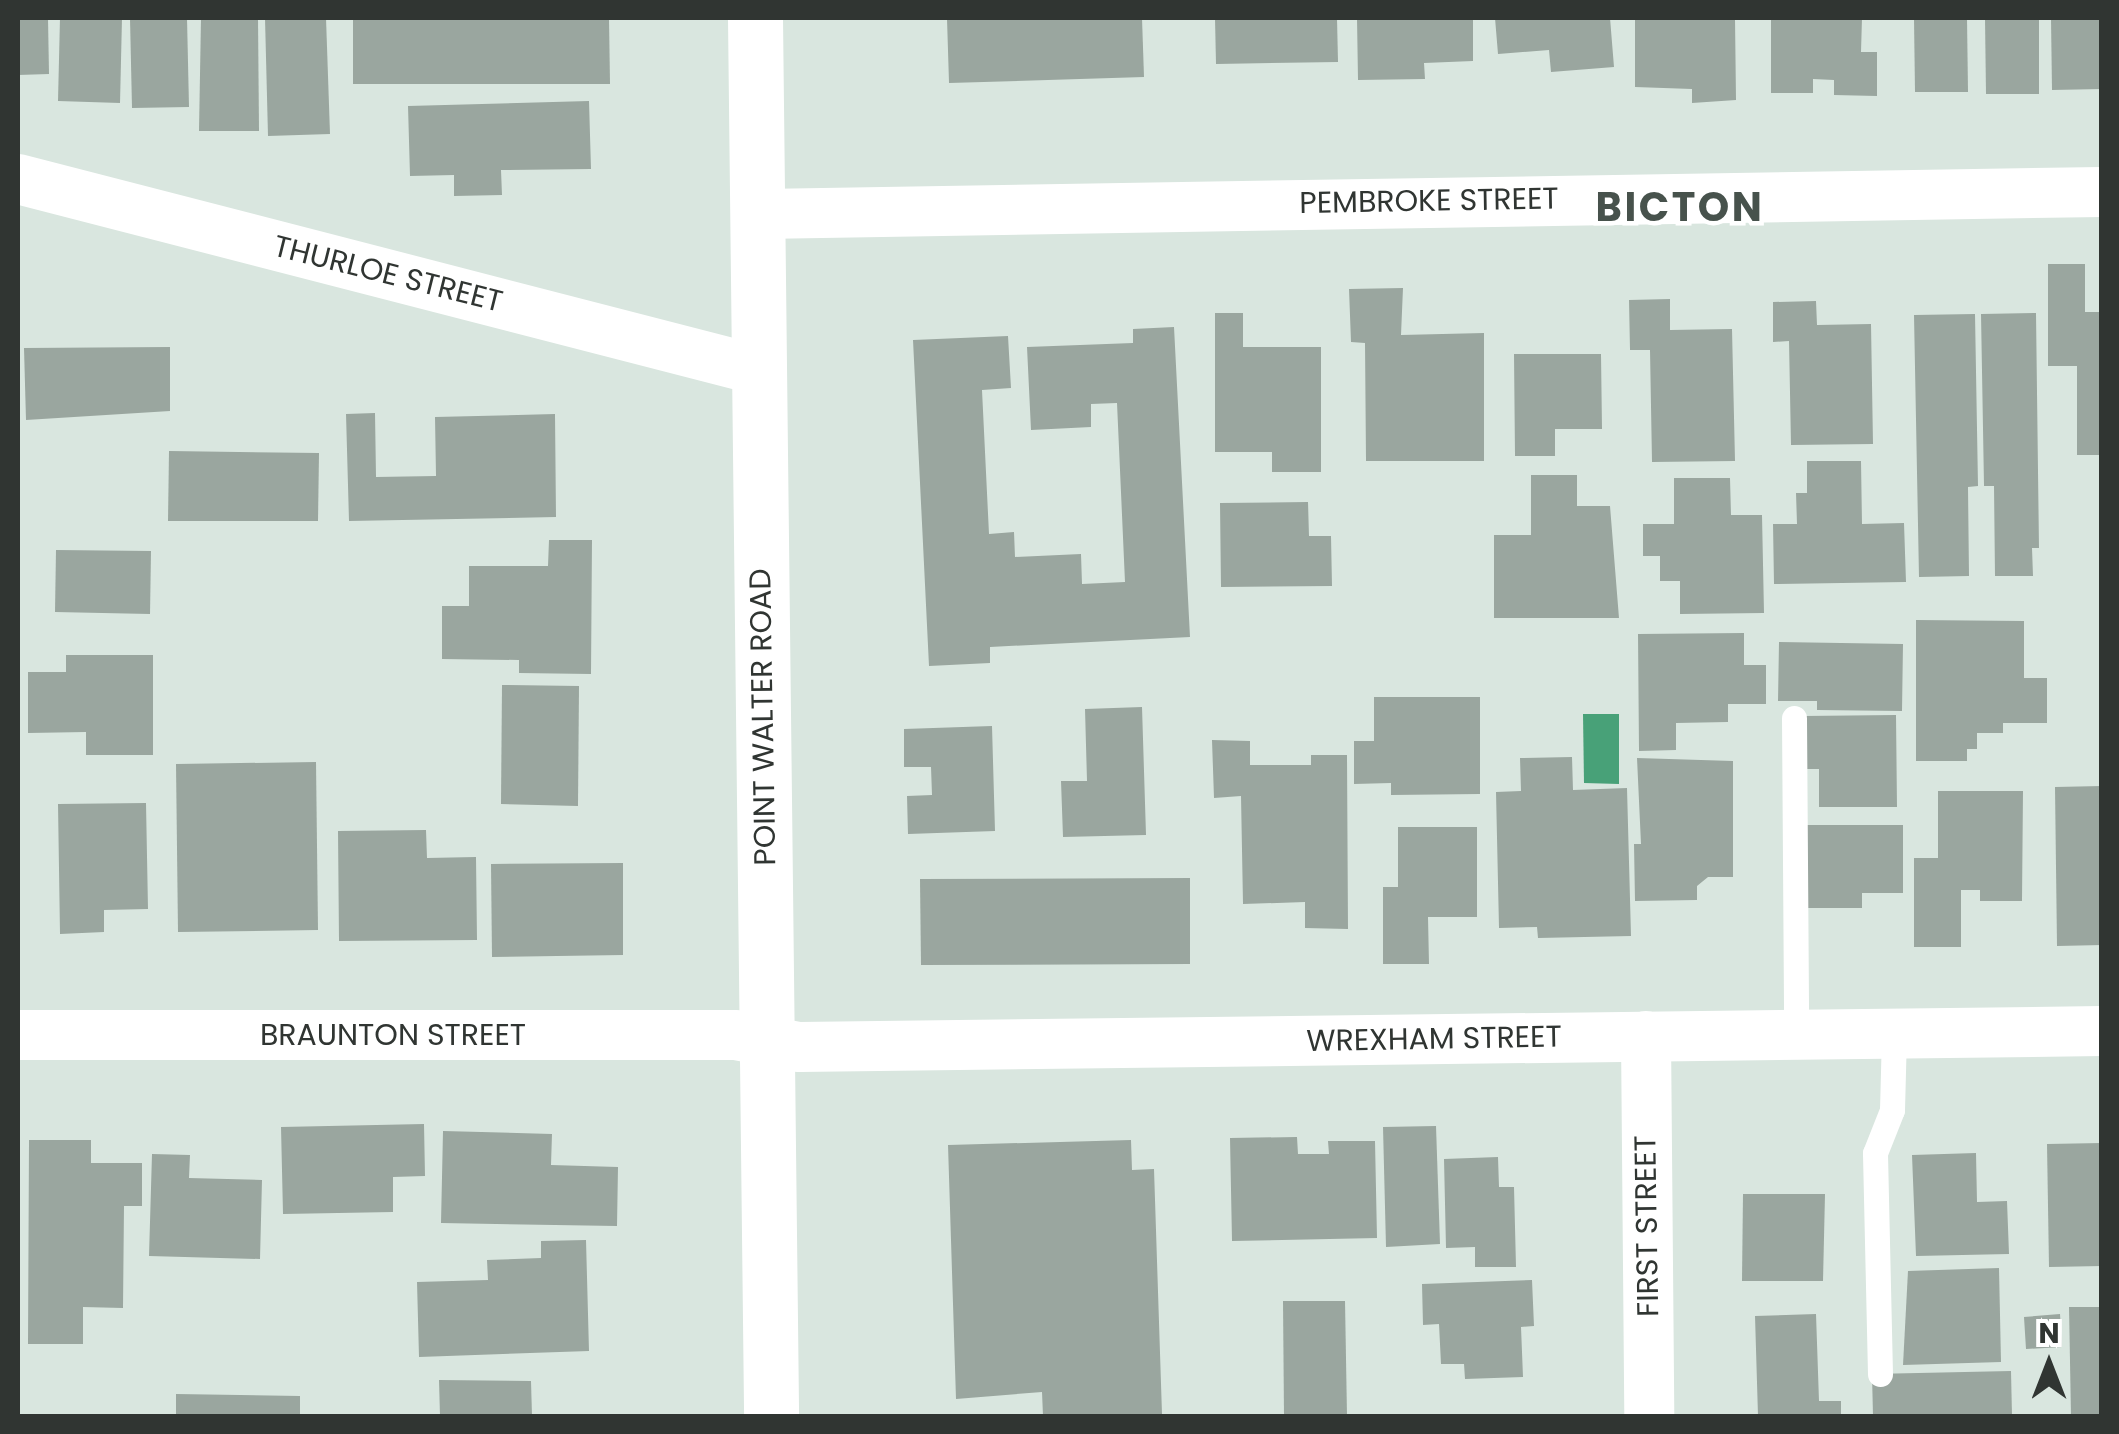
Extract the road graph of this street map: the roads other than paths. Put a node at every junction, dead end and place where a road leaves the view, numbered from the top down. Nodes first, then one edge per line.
1 (755, 18) edge
2 (18, 179) edge
3 (2102, 192) edge
4 (757, 214) junction
5 (758, 370) junction
6 (1794, 718) dead end
7 (2102, 1030) edge
8 (1894, 1032) junction
9 (1796, 1034) junction
10 (18, 1035) edge
11 (1646, 1036) junction
12 (768, 1041) junction
13 (1880, 1374) dead end
14 (770, 1416) edge
15 (1649, 1416) edge

1 - 4 street, POINT WALTER ROAD
2 - 5 street, THURLOE STREET
3 - 4 street, PEMBROKE STREET
4 - 5 street, POINT WALTER ROAD
5 - 12 street, POINT WALTER ROAD
6 - 9 lane
7 - 8 street, WREXHAM STREET
8 - 9 street, WREXHAM STREET
8 - 13 lane
9 - 11 street, WREXHAM STREET
10 - 12 street, BRAUNTON STREET
11 - 12 street, WREXHAM STREET
11 - 15 street, FIRST STREET
12 - 14 street, POINT WALTER ROAD

